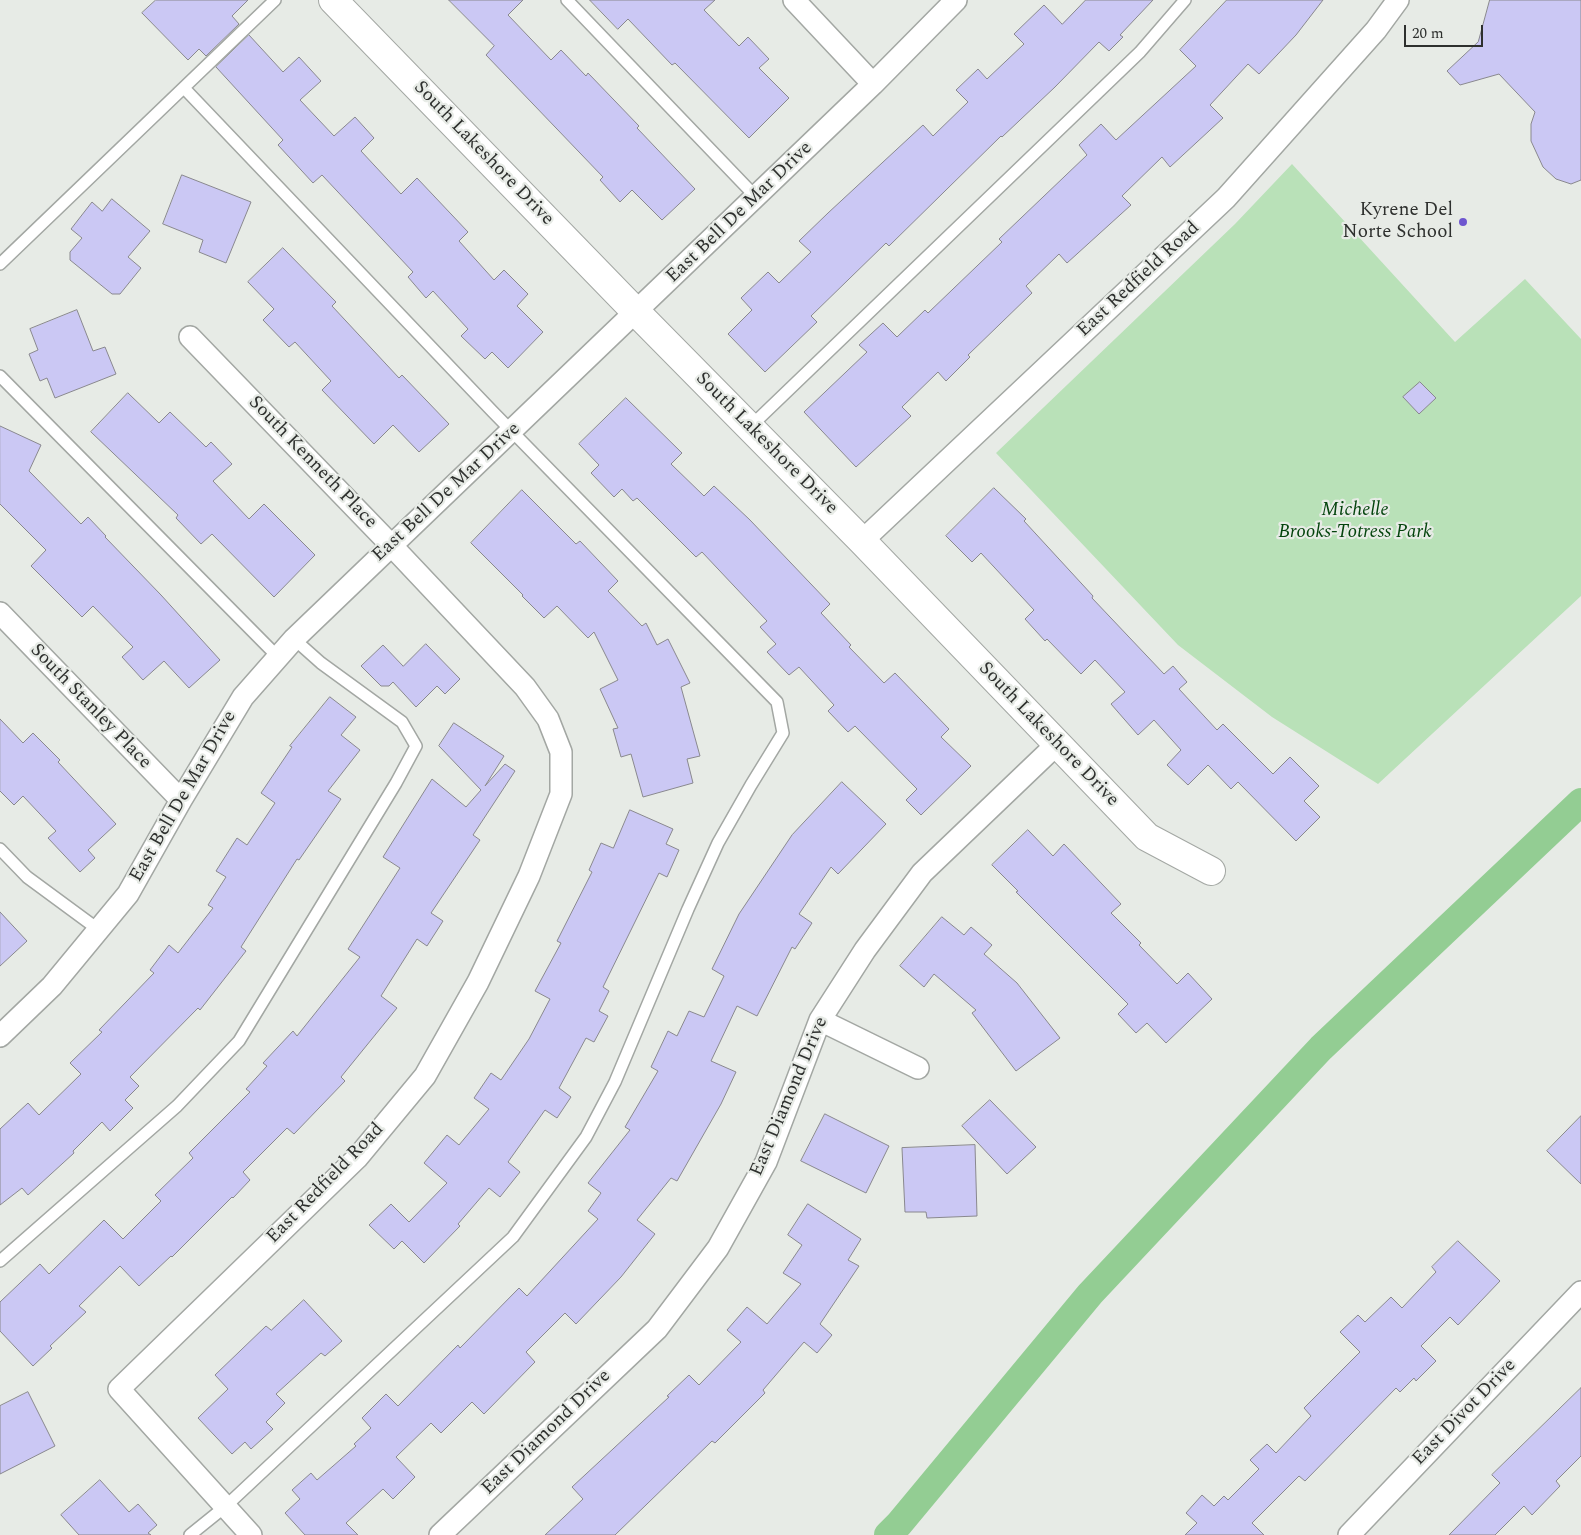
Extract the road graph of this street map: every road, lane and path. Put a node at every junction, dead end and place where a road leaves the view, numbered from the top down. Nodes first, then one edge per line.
1 (275, 0) edge
2 (333, 0) edge
3 (567, 0) edge
4 (794, 0) edge
5 (956, 0) edge
6 (1184, 0) edge
7 (1398, 0) edge
8 (873, 84) junction
9 (184, 88) junction
10 (756, 197) junction
11 (0, 264) edge
12 (636, 312) junction
13 (190, 337) dead end
14 (0, 376) edge
15 (750, 427) junction
16 (512, 431) junction
17 (862, 541) junction
18 (392, 545) junction
19 (0, 613) edge
20 (294, 640) junction
21 (278, 657) junction
22 (1057, 744) junction
23 (561, 752) joint
24 (181, 800) junction
25 (0, 849) edge
26 (1211, 871) dead end
27 (99, 930) junction
28 (820, 1020) junction
29 (0, 1036) edge
30 (918, 1068) dead end
31 (0, 1261) edge
32 (1581, 1292) edge
33 (226, 1506) junction
34 (190, 1535) edge
35 (251, 1535) edge
36 (440, 1535) edge
37 (1349, 1535) edge

1 - 9 lane
2 - 12 street, South Lakeshore Drive
3 - 10 lane
4 - 8 street
5 - 8 street, East Bell De Mar Drive
6 - 15 lane
7 - 17 street, East Redfield Road
8 - 10 street, East Bell De Mar Drive
9 - 11 lane
9 - 16 lane
10 - 12 street, East Bell De Mar Drive
12 - 15 street, South Lakeshore Drive
12 - 16 street, East Bell De Mar Drive
13 - 18 street, South Kenneth Place
14 - 21 lane
15 - 17 street, South Lakeshore Drive
16 - 18 street, East Bell De Mar Drive
16 - 33 lane
17 - 22 street, South Lakeshore Drive
18 - 20 street, East Bell De Mar Drive
18 - 23 street, South Kenneth Place
19 - 24 street, South Stanley Place
20 - 21 street, East Bell De Mar Drive
20 - 31 lane
21 - 24 street, East Bell De Mar Drive
22 - 26 street, South Lakeshore Drive
22 - 28 street, East Diamond Drive
23 - 33 street, East Redfield Road
24 - 27 street, East Bell De Mar Drive
25 - 27 lane
27 - 29 street, East Bell De Mar Drive
28 - 30 street
28 - 36 street, East Diamond Drive
32 - 37 street, East Divot Drive
33 - 34 lane
33 - 35 street

